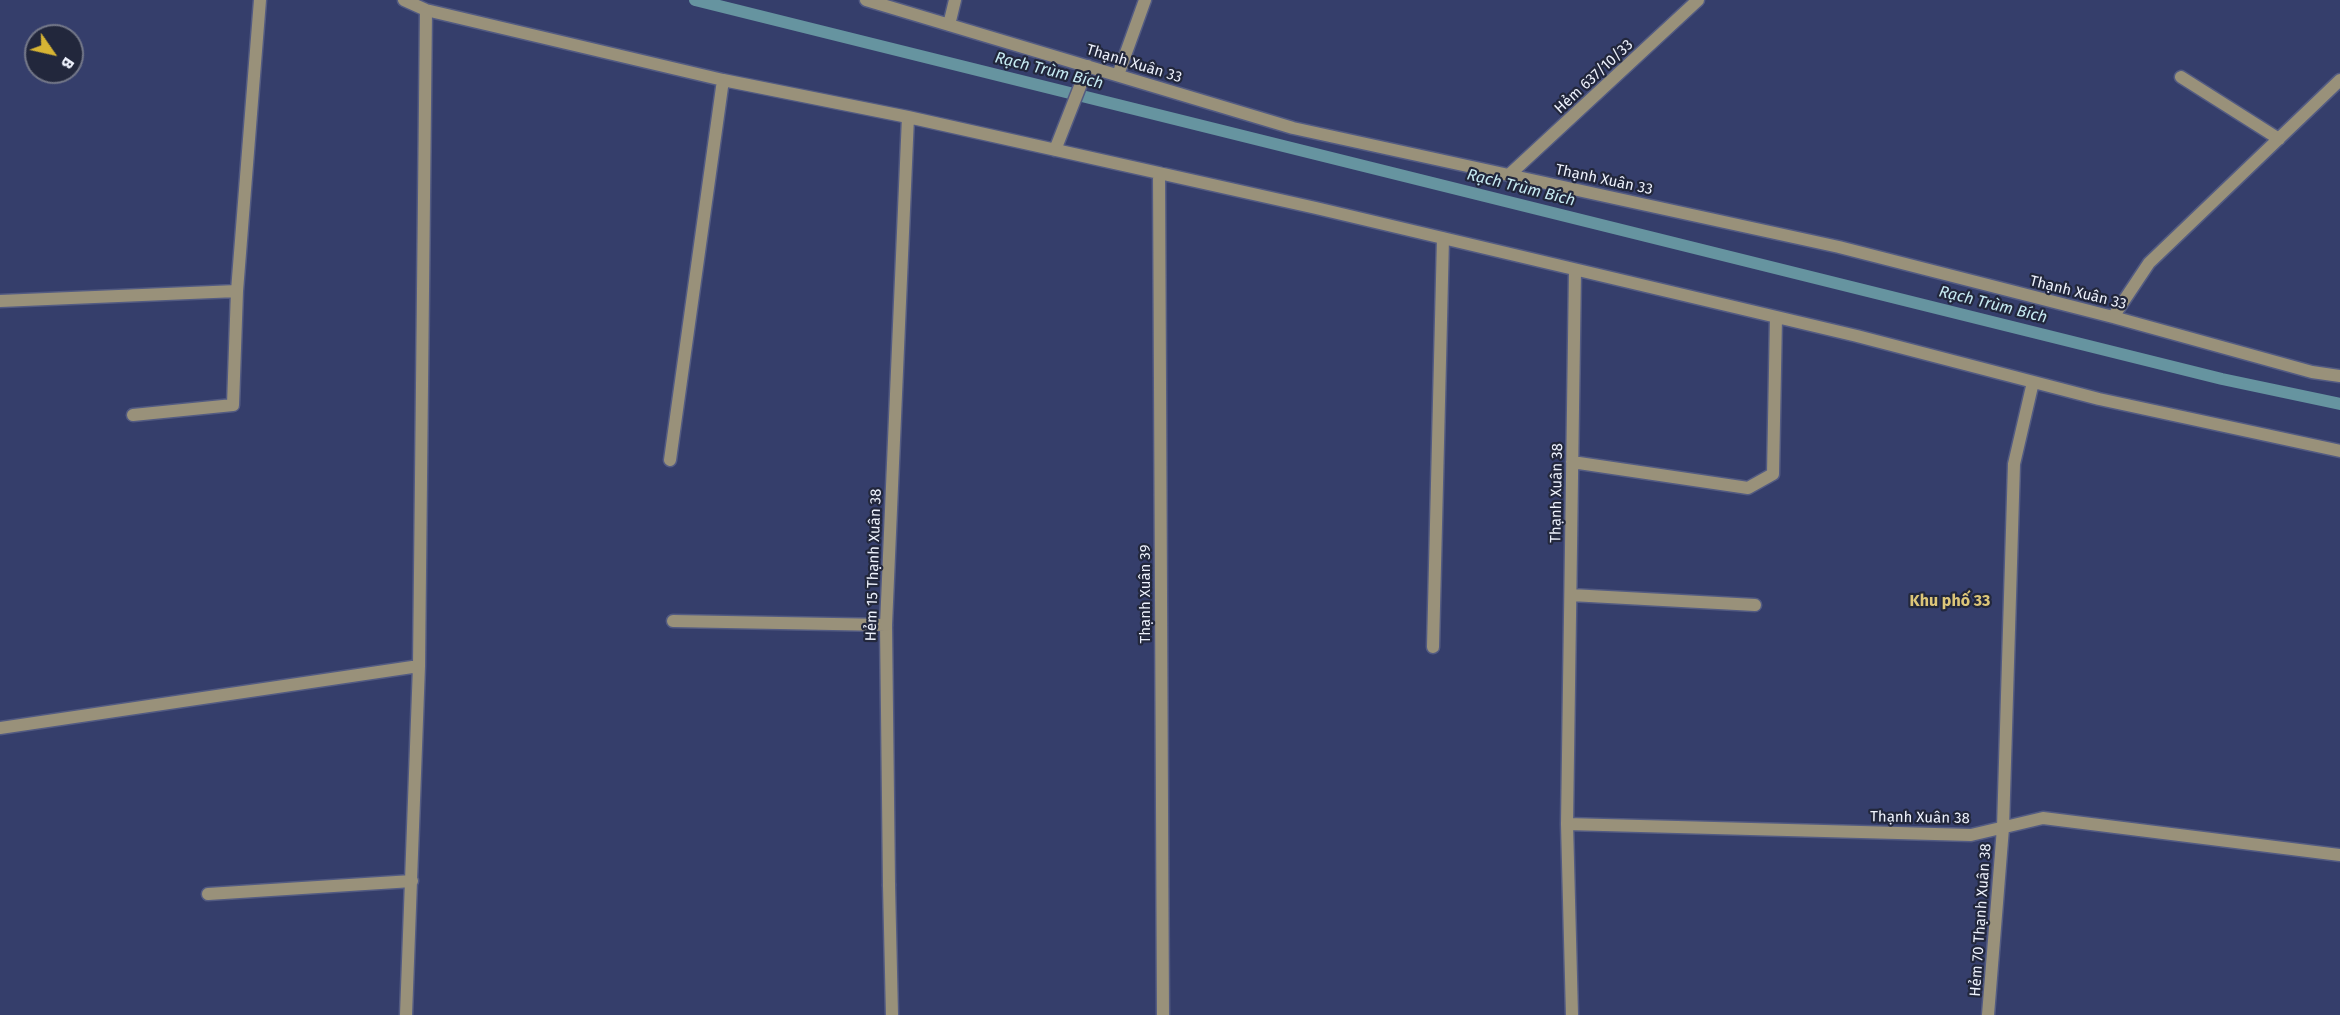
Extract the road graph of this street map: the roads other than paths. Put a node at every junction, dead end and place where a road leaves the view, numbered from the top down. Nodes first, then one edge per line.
1 (260, 0) edge
2 (404, 0) edge
3 (866, 0) edge
4 (955, 0) edge
5 (1145, 0) edge
6 (1698, 0) edge
7 (426, 10) junction
8 (949, 25) junction
9 (1088, 66) junction
10 (1118, 75) junction
11 (2181, 77) dead end
12 (723, 80) junction
13 (2340, 80) edge
14 (908, 117) junction
15 (2279, 139) junction
16 (1055, 150) junction
17 (1159, 173) junction
18 (1509, 175) junction
19 (1443, 238) junction
20 (1575, 270) junction
21 (237, 291) junction
22 (0, 302) edge
23 (1776, 317) junction
24 (2113, 317) junction
25 (2340, 376) edge
26 (2033, 382) junction
27 (133, 415) dead end
28 (2340, 451) edge
29 (670, 460) dead end
30 (1572, 462) junction
31 (1571, 595) junction
32 (1755, 605) dead end
33 (673, 621) dead end
34 (886, 625) junction
35 (1433, 647) dead end
36 (419, 666) junction
37 (0, 728) edge
38 (1568, 824) junction
39 (2003, 828) junction
40 (2340, 855) edge
41 (412, 881) junction
42 (208, 894) dead end
43 (406, 1015) edge
44 (892, 1015) edge
45 (1163, 1015) edge
46 (1572, 1015) edge
47 (1988, 1015) edge

1 - 21 street
2 - 7 street
3 - 8 street, Thạnh Xuân 33
4 - 8 street
5 - 10 street
6 - 18 street, Hẻm 637/10/33
7 - 12 street
7 - 36 street
8 - 9 street, Thạnh Xuân 33
9 - 10 street, Thạnh Xuân 33
9 - 16 street
10 - 18 street, Thạnh Xuân 33
11 - 15 street
12 - 14 street
12 - 29 street
13 - 15 street
14 - 16 street
14 - 34 street, Hẻm 15 Thạnh Xuân 38
15 - 24 street
16 - 17 street
17 - 19 street
17 - 45 street, Thạnh Xuân 39
18 - 24 street, Thạnh Xuân 33
19 - 20 street
19 - 35 street
20 - 23 street
20 - 30 street, Thạnh Xuân 38
21 - 22 street
21 - 27 street
23 - 26 street
23 - 30 street
24 - 25 street, Thạnh Xuân 33
26 - 28 street
26 - 39 street, Hẻm 70 Thạnh Xuân 38
30 - 31 street, Thạnh Xuân 38
31 - 32 street
31 - 38 street, Thạnh Xuân 38
33 - 34 street
34 - 44 street, Hẻm 15 Thạnh Xuân 38
36 - 37 street
36 - 41 street
38 - 39 street, Thạnh Xuân 38
38 - 46 street, Thạnh Xuân 38
39 - 40 street, Thạnh Xuân 38
39 - 47 street, Hẻm 70 Thạnh Xuân 38
41 - 42 street
41 - 43 street

